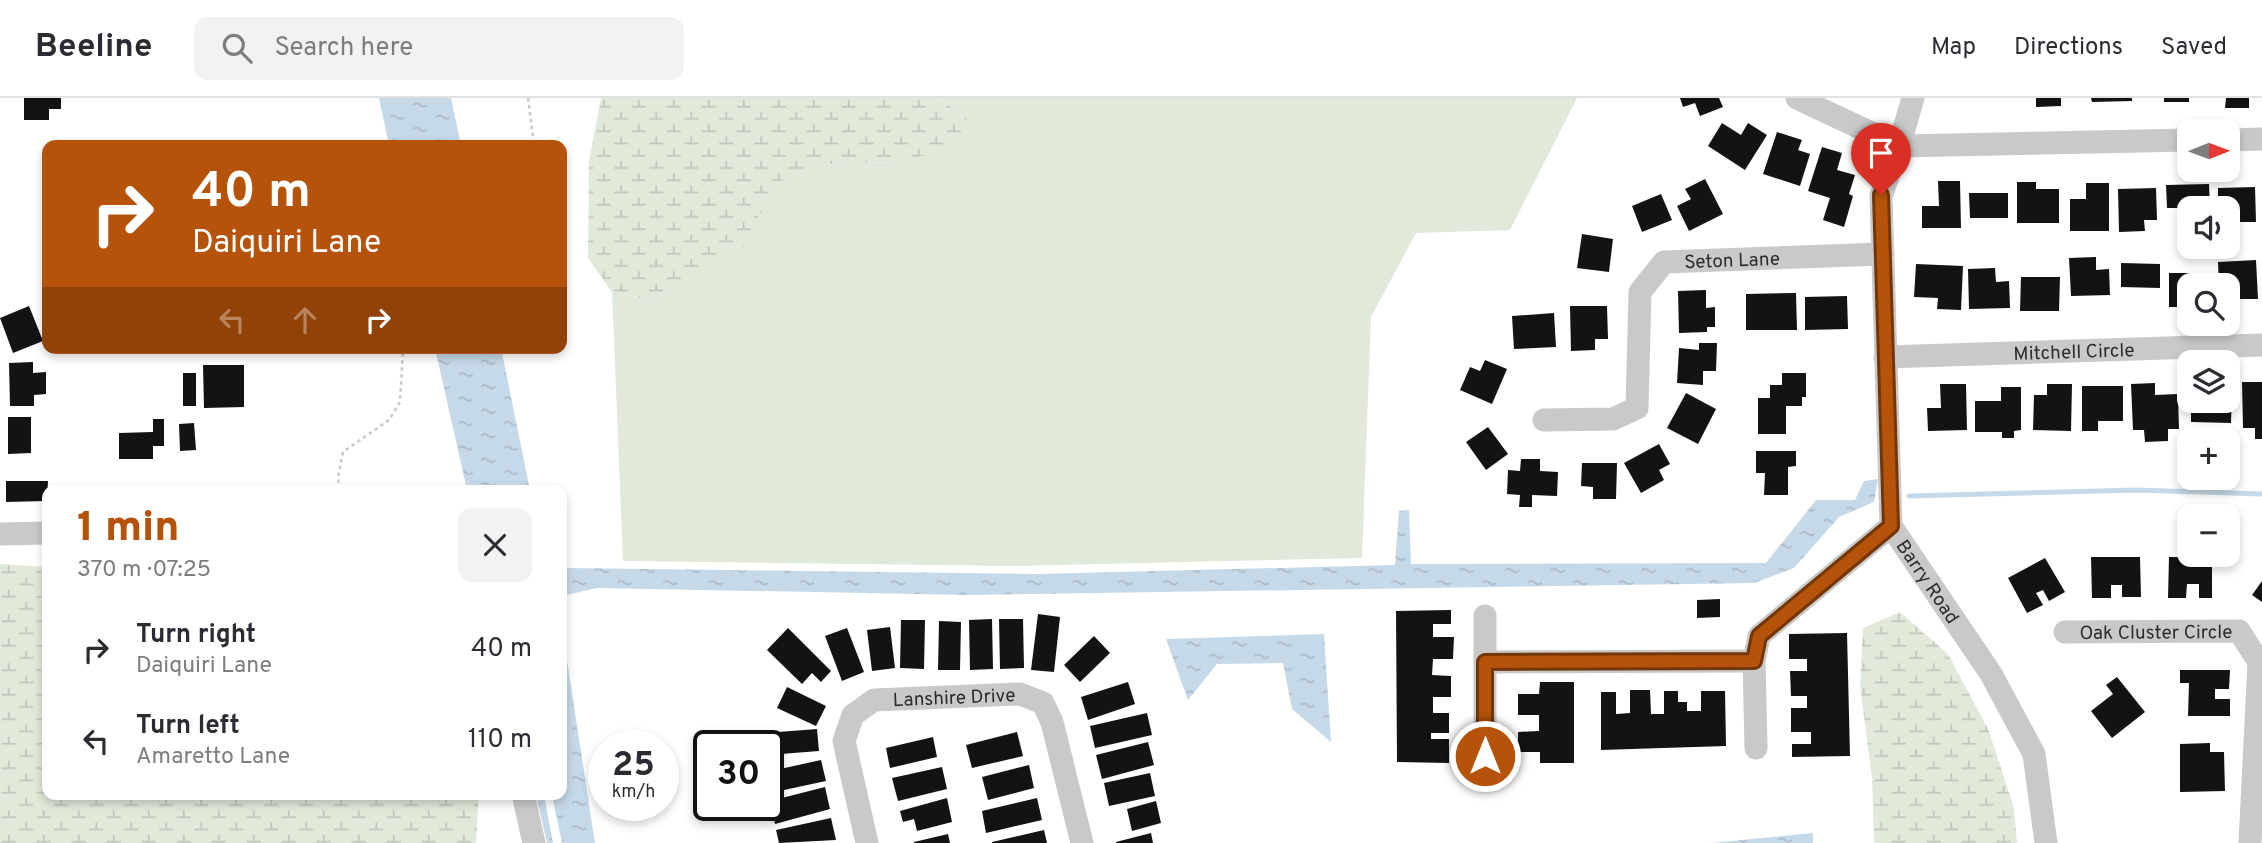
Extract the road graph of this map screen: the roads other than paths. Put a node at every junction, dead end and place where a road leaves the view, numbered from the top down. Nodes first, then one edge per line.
1 (1797, 98) edge
2 (1913, 98) edge
3 (2240, 139) edge
4 (2262, 139) edge
5 (2177, 140) edge
6 (1899, 146) junction
7 (1883, 254) junction
8 (2262, 345) edge
9 (1885, 357) junction
10 (1544, 420) dead end
11 (1891, 526) junction
12 (42, 533) edge
13 (0, 534) edge
14 (1485, 617) dead end
15 (2066, 632) dead end
16 (1754, 661) junction
17 (1485, 662) junction
18 (1756, 748) dead end
19 (1485, 756) dead end
20 (524, 800) edge
21 (534, 843) edge
22 (867, 843) edge
23 (1082, 843) edge
24 (2046, 843) edge
25 (2250, 843) edge

1 - 6 street
2 - 6 street, Barry Road
3 - 4 street
5 - 6 street
6 - 7 street, Barry Road
7 - 9 street, Barry Road
7 - 10 street, Seton Lane
8 - 9 street, Mitchell Circle
9 - 11 street, Barry Road
11 - 16 street
11 - 24 street, Barry Road
12 - 13 street
14 - 17 street
15 - 25 street, Oak Cluster Circle
16 - 17 street
16 - 18 street
17 - 19 street
20 - 21 street
22 - 23 street, Lanshire Drive

